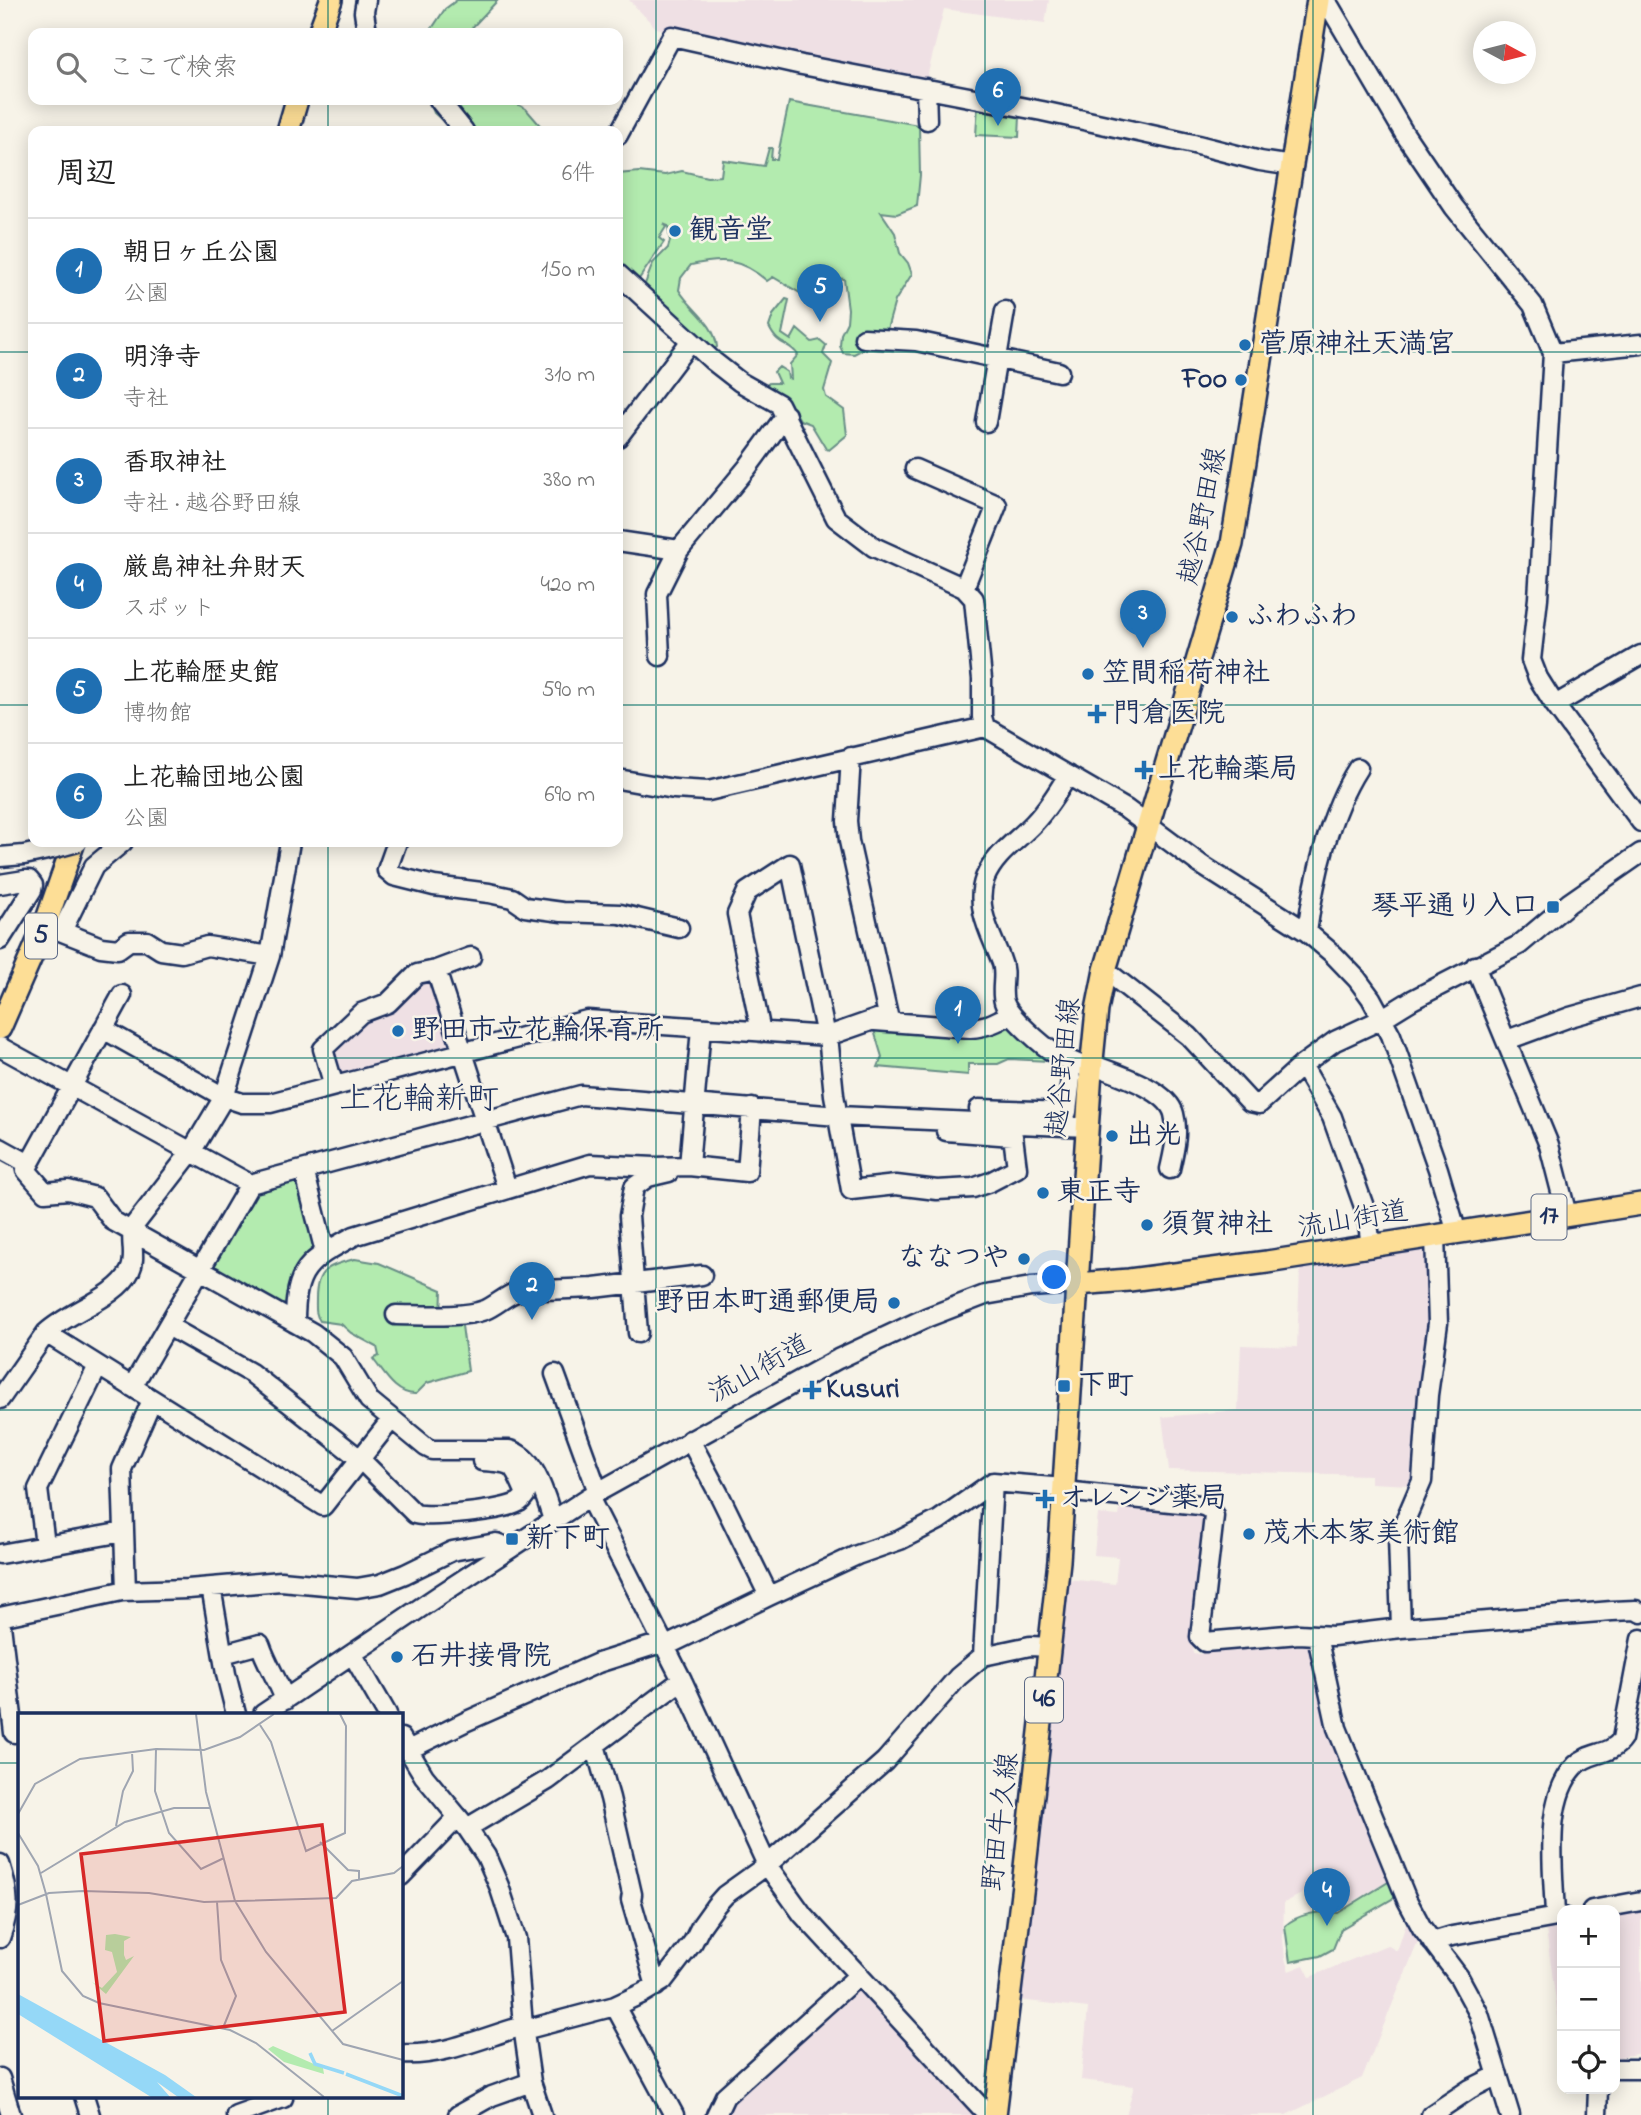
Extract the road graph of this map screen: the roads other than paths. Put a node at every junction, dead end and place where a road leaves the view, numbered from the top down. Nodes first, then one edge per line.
1 (331, 0) edge
2 (366, 0) edge
3 (1319, 0) edge
4 (321, 28) edge
5 (366, 28) edge
6 (926, 88) junction
7 (296, 105) edge
8 (443, 105) edge
9 (927, 120) dead end
10 (289, 126) edge
11 (460, 126) edge
12 (623, 126) edge
13 (1293, 166) junction
14 (623, 279) edge
15 (1005, 311) dead end
16 (864, 338) dead end
17 (690, 342) junction
18 (1641, 344) edge
19 (1552, 353) junction
20 (996, 360) junction
21 (1059, 373) dead end
22 (786, 415) junction
23 (986, 422) dead end
24 (623, 431) edge
25 (915, 469) dead end
26 (623, 542) edge
27 (679, 550) junction
28 (964, 588) junction
29 (1641, 655) edge
30 (660, 656) dead end
31 (1555, 705) junction
32 (985, 727) junction
33 (851, 757) junction
34 (1358, 768) dead end
35 (1068, 775) junction
36 (623, 780) edge
37 (1641, 822) edge
38 (1147, 826) junction
39 (59, 847) edge
40 (75, 847) edge
41 (117, 847) edge
42 (289, 847) edge
43 (395, 847) edge
44 (1641, 853) edge
45 (24, 855) junction
46 (0, 856) edge
47 (0, 866) edge
48 (0, 884) edge
49 (54, 928) junction
50 (679, 929) dead end
51 (1307, 932) junction
52 (0, 940) edge
53 (270, 956) junction
54 (471, 957) dead end
55 (1475, 966) junction
56 (436, 970) junction
57 (1105, 970) junction
58 (122, 995) dead end
59 (1641, 997) edge
60 (1010, 1013) junction
61 (1382, 1018) junction
62 (872, 1021) junction
63 (0, 1028) edge
64 (701, 1028) junction
65 (103, 1030) junction
66 (761, 1032) junction
67 (827, 1036) junction
68 (1507, 1040) junction
69 (0, 1047) edge
70 (463, 1052) junction
71 (1302, 1065) junction
72 (1091, 1067) junction
73 (1071, 1078) dead end
74 (334, 1086) junction
75 (72, 1087) junction
76 (224, 1097) junction
77 (694, 1103) junction
78 (752, 1108) junction
79 (838, 1115) junction
80 (485, 1120) junction
81 (1087, 1127) junction
82 (0, 1148) edge
83 (191, 1152) junction
84 (29, 1164) junction
85 (685, 1166) junction
86 (1170, 1169) dead end
87 (304, 1170) junction
88 (250, 1184) junction
89 (507, 1188) junction
90 (1641, 1204) edge
91 (1567, 1214) junction
92 (131, 1231) junction
93 (1457, 1233) junction
94 (1435, 1237) junction
95 (1371, 1247) junction
96 (325, 1252) junction
97 (200, 1270) junction
98 (702, 1275) dead end
99 (633, 1282) junction
100 (1077, 1284) junction
101 (396, 1315) dead end
102 (295, 1323) junction
103 (168, 1326) junction
104 (46, 1333) junction
105 (638, 1333) dead end
106 (98, 1366) junction
107 (555, 1374) dead end
108 (132, 1387) junction
109 (0, 1399) edge
110 (152, 1400) junction
111 (388, 1424) junction
112 (690, 1440) junction
113 (360, 1459) junction
114 (993, 1482) junction
115 (1064, 1489) junction
116 (593, 1494) junction
117 (553, 1520) junction
118 (124, 1532) junction
119 (45, 1545) junction
120 (509, 1548) junction
121 (0, 1553) edge
122 (211, 1587) junction
123 (126, 1591) junction
124 (769, 1596) junction
125 (1641, 1614) edge
126 (0, 1617) edge
127 (1401, 1628) junction
128 (1317, 1636) junction
129 (1641, 1639) edge
130 (665, 1644) junction
131 (1050, 1647) junction
132 (223, 1654) junction
133 (354, 1655) junction
134 (982, 1656) junction
135 (682, 1680) junction
136 (286, 1705) edge
137 (236, 1713) edge
138 (266, 1713) edge
139 (386, 1713) edge
140 (11, 1732) edge
141 (404, 1744) edge
142 (595, 1745) junction
143 (463, 1822) junction
144 (767, 1865) junction
145 (6, 1875) edge
146 (402, 1875) edge
147 (1641, 1901) edge
148 (1558, 1905) edge
149 (1619, 1905) edge
150 (1557, 1916) edge
151 (0, 1938) edge
152 (1432, 1942) junction
153 (859, 1975) junction
154 (656, 1986) junction
155 (615, 2006) junction
156 (524, 2028) junction
157 (402, 2054) edge
158 (1620, 2069) edge
159 (1641, 2069) edge
160 (1497, 2075) junction
161 (0, 2078) edge
162 (531, 2082) junction
163 (1598, 2094) edge
164 (85, 2098) edge
165 (284, 2103) edge
166 (11, 2115) edge
167 (90, 2115) edge
168 (236, 2115) edge
169 (458, 2115) edge
170 (542, 2115) edge
171 (674, 2115) edge
172 (716, 2115) edge
173 (988, 2115) edge
174 (995, 2115) edge
175 (1431, 2115) edge
176 (1510, 2115) edge
177 (1597, 2115) edge

1 - 4 main road
2 - 5 street
3 - 13 main road, 越谷野田線
3 - 19 street
6 - 9 street
6 - 12 street
6 - 13 street
7 - 10 main road
8 - 11 street
13 - 38 main road, 越谷野田線
14 - 17 street
15 - 20 street
16 - 20 street
17 - 22 street
17 - 24 street
18 - 19 street
19 - 31 street
20 - 21 street
20 - 23 street
22 - 27 street
22 - 28 street
25 - 28 street
26 - 27 street
27 - 30 street
28 - 32 street
29 - 31 street
31 - 37 street
32 - 33 street
32 - 35 street
33 - 36 street
33 - 62 street
34 - 51 street
35 - 38 street
35 - 60 street
38 - 51 street
38 - 57 main road, 越谷野田線
39 - 45 street, bridge
40 - 49 main road, 5
41 - 49 street
42 - 53 street
43 - 50 street
44 - 55 street
45 - 46 street
45 - 47 street
48 - 52 street
49 - 53 street
49 - 63 main road, 5
51 - 61 street
53 - 76 street
54 - 56 street
55 - 61 street
55 - 68 street
56 - 70 street
56 - 74 street
57 - 71 street
57 - 72 main road, 越谷野田線
58 - 65 street
59 - 68 street
60 - 62 street
60 - 72 street
61 - 71 street
61 - 93 street
62 - 67 street
64 - 66 street
64 - 70 street
64 - 77 street
65 - 75 street
65 - 76 street
66 - 67 street
66 - 67 street
67 - 79 street
68 - 91 street
69 - 75 street
70 - 74 street
70 - 80 street
71 - 95 street
72 - 81 main road, 越谷野田線
72 - 86 street
73 - 79 street
74 - 76 street
75 - 83 street
75 - 84 street
76 - 83 street
77 - 78 street
77 - 80 street
77 - 85 street
78 - 79 street
78 - 85 street
79 - 79 street
79 - 81 street
80 - 87 street
80 - 89 street
81 - 100 main road, 越谷野田線
82 - 84 street
83 - 88 street
83 - 92 street
84 - 92 street
85 - 89 street
85 - 99 street
87 - 88 street
87 - 96 street
88 - 97 street
89 - 96 street
90 - 91 main road, 流山街道 / 17
91 - 93 main road, 流山街道 / 17
92 - 97 street
92 - 104 street
93 - 94 main road, 流山街道 / 17
94 - 95 main road, 流山街道 / 17
94 - 127 street
95 - 100 main road, 流山街道 / 17
96 - 102 street
97 - 102 street
97 - 103 street
98 - 99 street
99 - 101 street
99 - 105 street
100 - 112 street, 流山街道
100 - 115 main road, 野田牛久線 / 46
102 - 111 street
103 - 108 street
103 - 113 street
104 - 106 street
104 - 109 street
106 - 108 street
106 - 119 street
107 - 116 street
108 - 110 street
110 - 113 street
110 - 118 street
111 - 113 street
111 - 113 street
111 - 117 street
112 - 116 street, 流山街道
112 - 124 street
114 - 115 street
114 - 124 street
114 - 134 street
115 - 128 street
115 - 131 main road, 野田牛久線 / 46
116 - 117 street, 流山街道
116 - 130 street
117 - 120 street, 流山街道
118 - 119 street
118 - 123 street
119 - 121 street
120 - 122 street
120 - 133 street, 流山街道
122 - 123 street
122 - 132 street
123 - 126 street
124 - 130 street
125 - 127 street
126 - 140 street
127 - 128 street
128 - 152 street
129 - 148 street
130 - 135 street
130 - 141 street
131 - 134 street
131 - 174 main road, 野田牛久線 / 46
132 - 136 street
132 - 137 street
133 - 136 street, 流山街道
133 - 139 street
134 - 144 street
135 - 142 street
135 - 144 street
136 - 138 street, 流山街道
141 - 143 street
142 - 143 street
142 - 154 street
143 - 146 street
143 - 156 street
144 - 153 street
144 - 154 street
145 - 151 street
147 - 149 street
150 - 152 street
152 - 160 street
153 - 172 street
153 - 173 street
154 - 155 street
155 - 156 street
155 - 171 street
156 - 157 street
156 - 162 street
158 - 159 street
160 - 175 street
160 - 176 street
161 - 166 street
162 - 169 street
162 - 170 street
163 - 177 street
164 - 167 street
165 - 168 street

